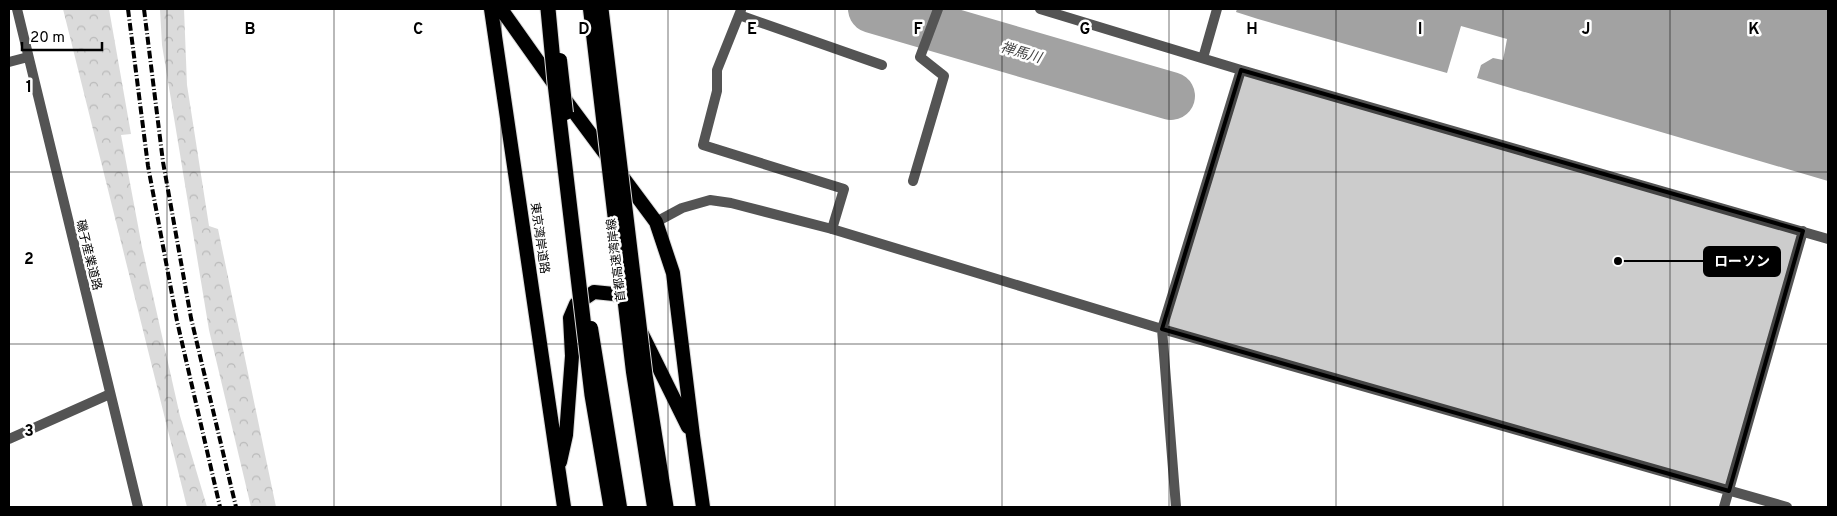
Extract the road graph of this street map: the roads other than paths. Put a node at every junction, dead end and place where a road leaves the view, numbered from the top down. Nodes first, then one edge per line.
1 (17, 9) edge
2 (491, 9) edge
3 (501, 9) edge
4 (548, 9) edge
5 (554, 9) edge
6 (590, 9) edge
7 (601, 9) edge
8 (938, 9) edge
9 (1040, 9) edge
10 (1217, 9) edge
11 (740, 12) edge
12 (28, 57) junction
13 (1203, 58) junction
14 (9, 62) edge
15 (882, 64) dead end
16 (1241, 70) junction
17 (913, 181) dead end
18 (656, 222) junction
19 (832, 229) junction
20 (1803, 231) junction
21 (1828, 239) edge
22 (1162, 329) junction
23 (110, 394) junction
24 (693, 436) junction
25 (9, 438) edge
26 (558, 472) junction
27 (1729, 491) junction
28 (138, 507) edge
29 (564, 507) edge
30 (611, 507) edge
31 (620, 507) edge
32 (654, 507) edge
33 (666, 507) edge
34 (703, 507) edge
35 (1176, 507) edge
36 (1724, 507) edge
37 (1787, 507) edge

1 - 12 street, 磯子産業道路
2 - 26 highway, 東京湾岸道路
3 - 18 highway, 東京湾岸道路
4 - 30 highway, bridge
5 - 31 highway, bridge
6 - 32 highway, bridge
7 - 33 highway, 首都高速湾岸線, bridge
8 - 17 street
9 - 13 street
10 - 13 street
11 - 15 street
11 - 19 street
12 - 14 street
12 - 23 street, 磯子産業道路
13 - 16 street
16 - 20 street
16 - 22 street
18 - 19 street
18 - 24 highway, 東京湾岸道路
19 - 22 street
20 - 21 street
20 - 27 street
22 - 27 street
22 - 35 street
23 - 25 street
23 - 28 street, 磯子産業道路
24 - 26 highway, 東京湾岸道路
24 - 34 highway, 東京湾岸道路
26 - 29 highway, 東京湾岸道路
27 - 36 street
27 - 37 street

